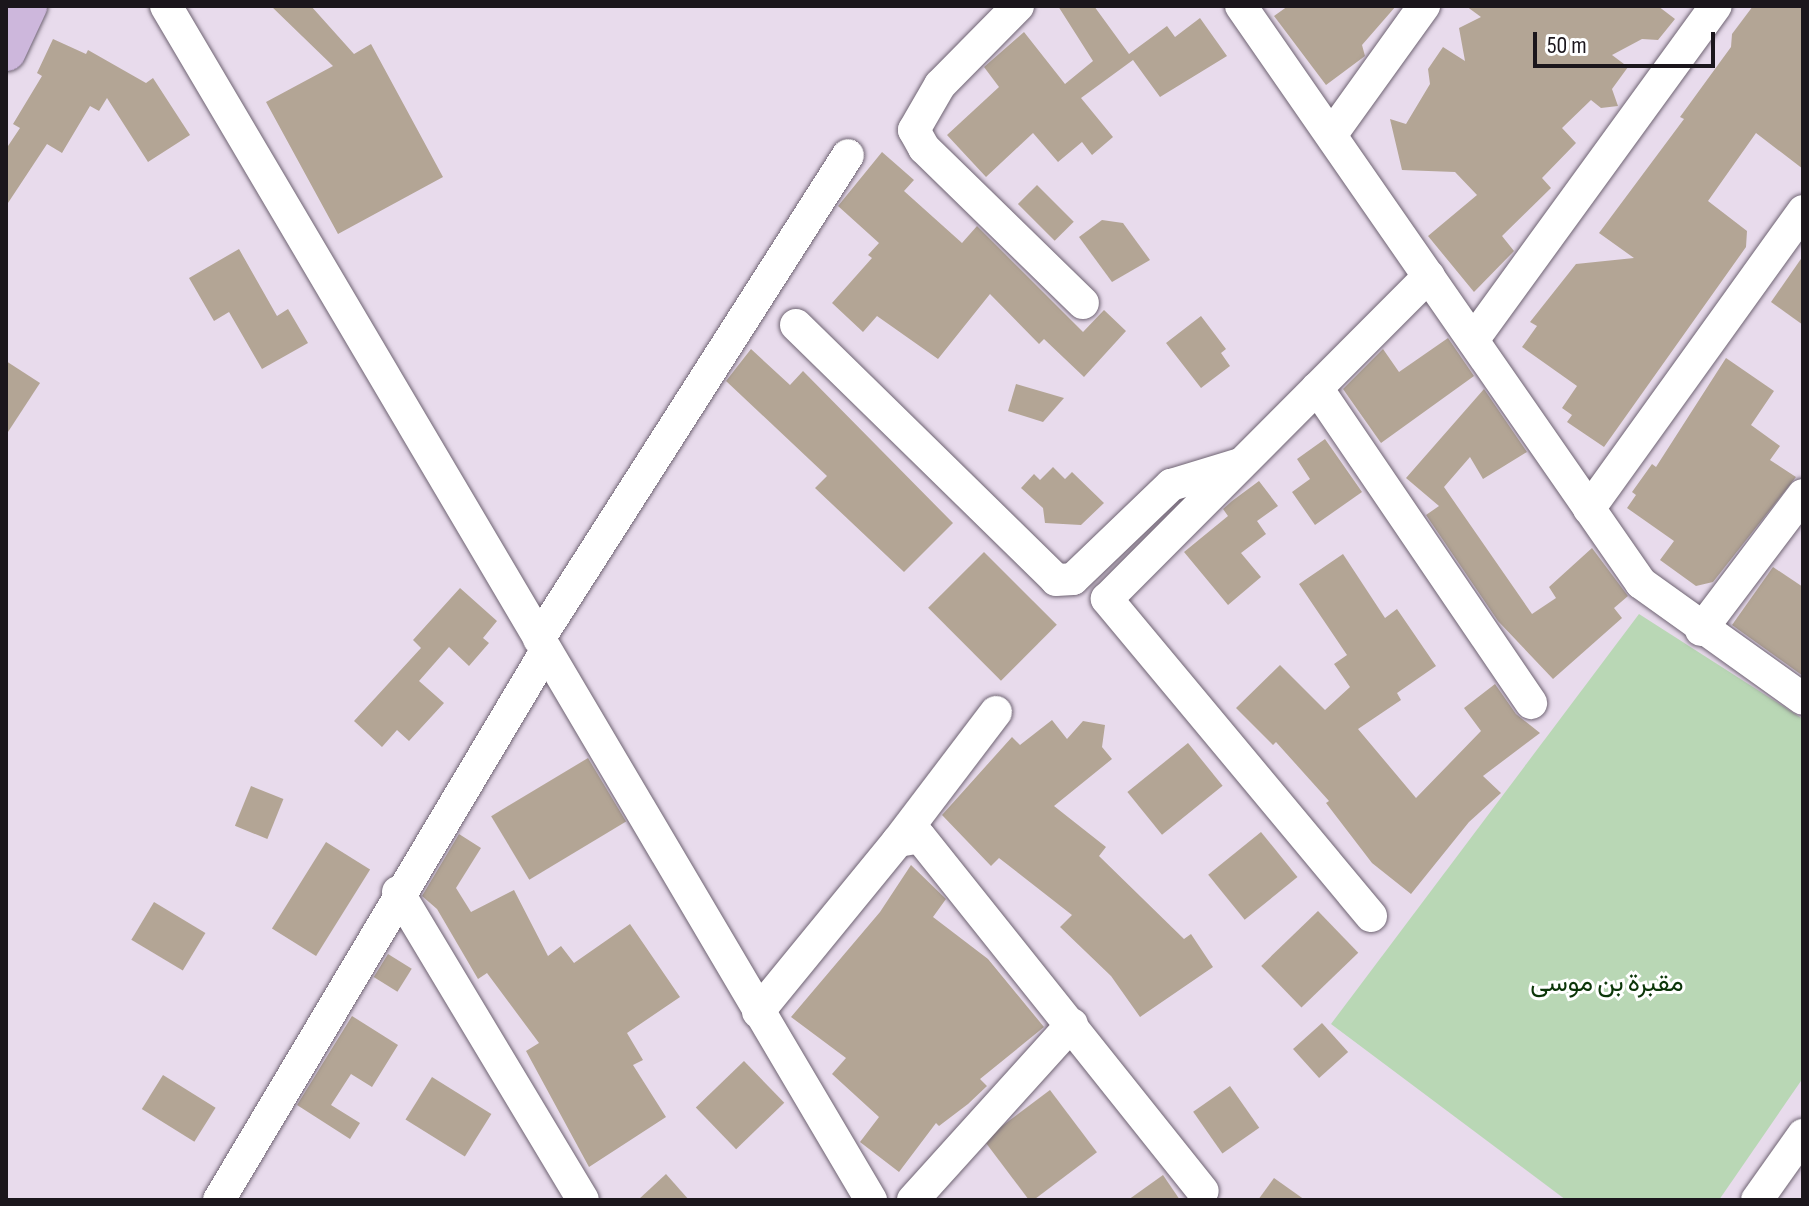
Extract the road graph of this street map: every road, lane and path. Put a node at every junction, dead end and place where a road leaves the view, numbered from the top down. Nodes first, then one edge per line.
1 (27, 6) edge
2 (166, 6) edge
3 (1018, 6) edge
4 (1241, 6) edge
5 (1424, 6) edge
6 (1716, 6) edge
7 (6, 51) edge
8 (1332, 134) junction
9 (848, 155) dead end
10 (1803, 211) edge
11 (1429, 276) junction
12 (1083, 303) dead end
13 (796, 325) dead end
14 (1473, 340) junction
15 (1317, 388) junction
16 (1240, 464) junction
17 (1803, 495) edge
18 (1589, 509) junction
19 (1701, 630) junction
20 (543, 645) junction
21 (1803, 699) edge
22 (1531, 703) dead end
23 (996, 712) dead end
24 (898, 841) junction
25 (398, 892) junction
26 (1371, 916) dead end
27 (758, 1012) junction
28 (1072, 1024) junction
29 (1803, 1135) edge
30 (1203, 1191) dead end
31 (219, 1200) edge
32 (583, 1200) edge
33 (871, 1200) edge
34 (913, 1200) edge
35 (1757, 1200) edge

1 - 7 main road
2 - 20 street
3 - 12 street
4 - 8 street
5 - 8 street
6 - 14 street
8 - 11 street
9 - 20 street
10 - 18 street
11 - 14 street
11 - 15 street
13 - 16 street
14 - 18 street
15 - 16 street
15 - 22 street
16 - 26 street
17 - 19 street
18 - 19 street
19 - 21 street
20 - 25 street
20 - 27 street
23 - 24 street
24 - 27 street
24 - 28 street
25 - 31 street
25 - 32 street
27 - 33 street
28 - 30 street
28 - 34 street
29 - 35 street

